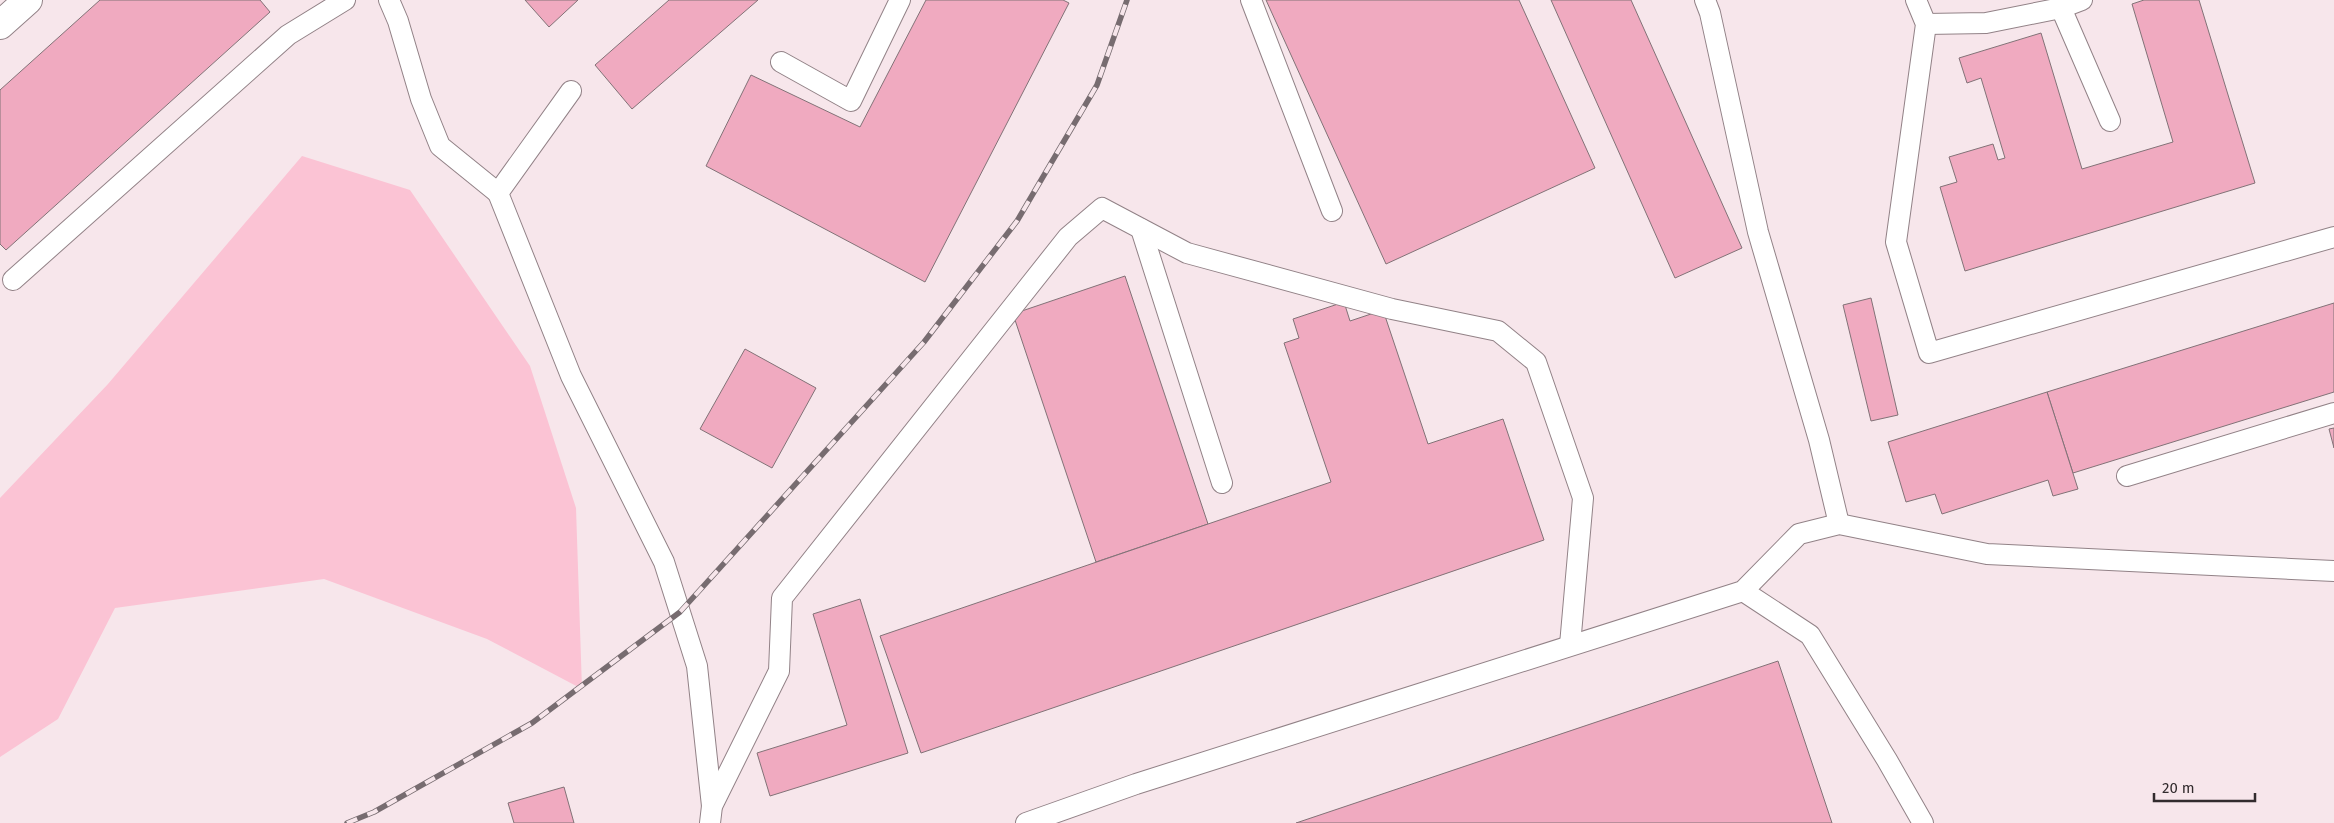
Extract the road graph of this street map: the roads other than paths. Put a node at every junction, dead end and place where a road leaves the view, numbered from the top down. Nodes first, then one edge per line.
1 (28, 0) edge
2 (345, 0) edge
3 (389, 0) edge
4 (900, 0) edge
5 (1251, 0) edge
6 (1705, 0) edge
7 (1916, 0) edge
8 (2082, 0) edge
9 (2061, 8) junction
10 (1926, 24) junction
11 (0, 25) edge
12 (781, 62) dead end
13 (571, 92) dead end
14 (2110, 121) dead end
15 (498, 193) junction
16 (1332, 211) dead end
17 (1141, 228) junction
18 (2334, 237) edge
19 (14, 280) dead end
20 (2334, 413) edge
21 (2127, 476) dead end
22 (1222, 483) dead end
23 (1839, 524) junction
24 (2334, 571) edge
25 (1743, 590) junction
26 (1570, 645) junction
27 (711, 814) edge
28 (1026, 823) edge
29 (1923, 823) edge

1 - 11 street
2 - 19 lane
3 - 15 lane
4 - 12 lane
5 - 16 lane
6 - 23 lane
7 - 10 lane
8 - 9 lane
9 - 10 lane
9 - 14 lane
10 - 18 lane
13 - 15 lane
15 - 27 lane
17 - 22 lane
17 - 26 lane
17 - 27 lane
20 - 21 lane
23 - 24 lane
23 - 25 lane
25 - 26 lane
25 - 29 lane
26 - 28 lane

